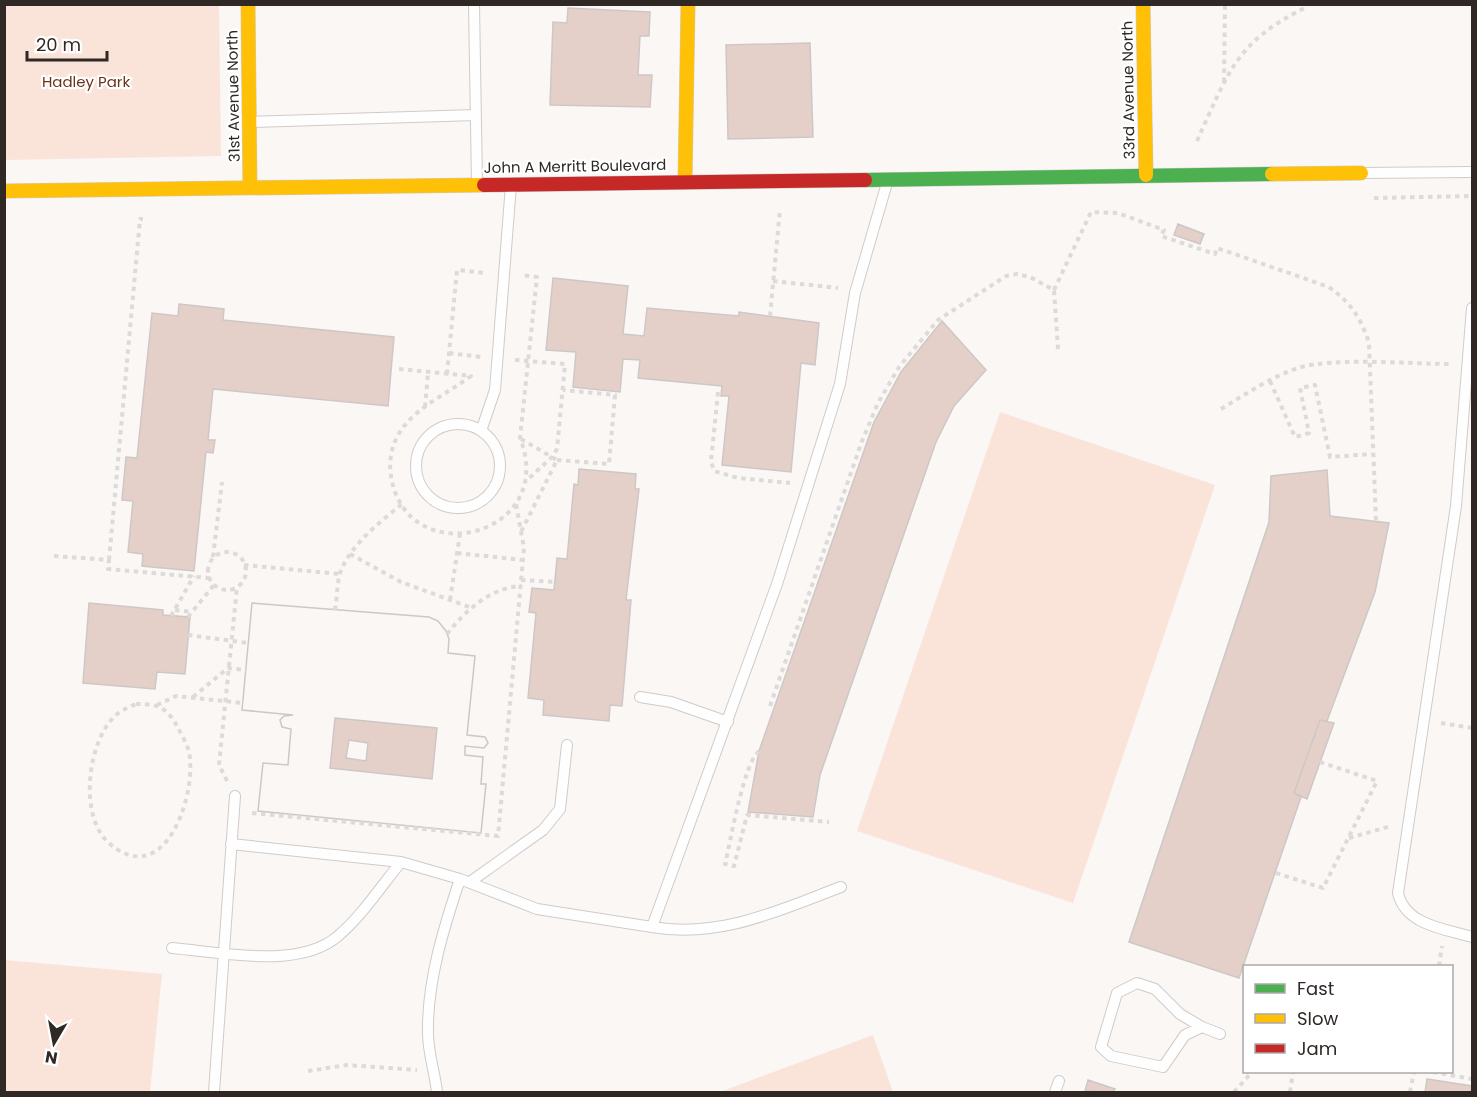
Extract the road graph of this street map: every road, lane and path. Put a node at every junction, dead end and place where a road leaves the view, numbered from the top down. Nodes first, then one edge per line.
1 (248, 4) edge
2 (474, 4) edge
3 (688, 4) edge
4 (1143, 4) edge
5 (1225, 4) edge
6 (1307, 7) dead end
7 (1224, 83) junction
8 (476, 115) junction
9 (250, 122) junction
10 (1197, 141) dead end
11 (1473, 172) edge
12 (1361, 173) joint
13 (1146, 175) junction
14 (888, 178) junction
15 (685, 181) junction
16 (477, 184) junction
17 (511, 184) junction
18 (250, 188) junction
19 (4, 191) edge
20 (780, 208) dead end
21 (140, 219) dead end
22 (773, 281) junction
23 (1054, 290) junction
24 (856, 291) junction
25 (1473, 308) edge
26 (770, 316) dead end
27 (1471, 347) edge
28 (1058, 349) dead end
29 (449, 353) dead end
30 (497, 359) junction
31 (1369, 363) junction
32 (1468, 365) junction
33 (428, 372) dead end
34 (1270, 381) junction
35 (562, 390) junction
36 (718, 392) dead end
37 (425, 408) dead end
38 (1221, 409) dead end
39 (482, 431) junction
40 (520, 438) dead end
41 (1372, 454) junction
42 (552, 457) junction
43 (557, 460) junction
44 (222, 482) dead end
45 (525, 482) dead end
46 (808, 484) junction
47 (402, 504) dead end
48 (516, 504) dead end
49 (1376, 521) dead end
50 (521, 532) junction
51 (460, 534) dead end
52 (457, 553) junction
53 (350, 554) junction
54 (54, 556) dead end
55 (213, 558) junction
56 (110, 560) junction
57 (523, 560) junction
58 (244, 565) junction
59 (340, 574) junction
60 (194, 576) junction
61 (210, 578) junction
62 (521, 580) junction
63 (555, 582) dead end
64 (214, 585) junction
65 (521, 586) junction
66 (237, 587) junction
67 (450, 600) junction
68 (472, 608) junction
69 (175, 610) junction
70 (335, 610) dead end
71 (193, 612) junction
72 (171, 616) dead end
73 (188, 617) dead end
74 (447, 634) dead end
75 (189, 635) dead end
76 (231, 641) junction
77 (248, 643) dead end
78 (228, 668) junction
79 (246, 670) dead end
80 (640, 697) dead end
81 (192, 698) junction
82 (225, 701) junction
83 (243, 703) dead end
84 (156, 706) junction
85 (770, 706) dead end
86 (1425, 721) junction
87 (728, 722) junction
88 (1473, 728) edge
89 (567, 745) dead end
90 (759, 751) dead end
91 (1320, 762) dead end
92 (235, 796) joint
93 (234, 811) junction
94 (1409, 820) junction
95 (830, 822) dead end
96 (1348, 838) junction
97 (231, 844) junction
98 (401, 862) junction
99 (1276, 873) dead end
100 (465, 880) junction
101 (841, 887) dead end
102 (652, 927) junction
103 (1473, 937) edge
104 (172, 948) dead end
105 (224, 952) junction
106 (1202, 1027) junction
107 (1220, 1034) dead end
108 (308, 1071) dead end
109 (433, 1072) junction
110 (1250, 1073) edge
111 (1293, 1073) edge
112 (1414, 1073) edge
113 (1444, 1073) edge
114 (1473, 1078) edge
115 (1059, 1081) dead end
116 (213, 1092) edge
117 (436, 1092) edge
118 (1055, 1092) edge
119 (1234, 1092) edge
120 (1290, 1092) edge
121 (1410, 1092) edge

1 - 9 street, 31st Avenue North
2 - 8 lane
3 - 15 street
4 - 13 street, 33rd Avenue North
5 - 7 path
6 - 7 path
7 - 10 path
8 - 9 lane
8 - 16 lane
9 - 18 street, 31st Avenue North
11 - 12 lane
12 - 13 street, John A Merritt Boulevard
13 - 14 street, John A Merritt Boulevard
14 - 15 street, John A Merritt Boulevard
14 - 24 lane
15 - 17 street, John A Merritt Boulevard
16 - 17 street, John A Merritt Boulevard
16 - 18 street, John A Merritt Boulevard
17 - 30 lane
18 - 19 street, John A Merritt Boulevard
20 - 22 path
21 - 56 path
22 - 24 path
22 - 26 path
23 - 28 path
23 - 31 path
23 - 85 path
24 - 46 lane
25 - 27 lane
27 - 32 lane
29 - 30 path
30 - 35 path
30 - 39 lane
31 - 32 path
31 - 34 path
31 - 41 path
32 - 86 lane
33 - 37 path
34 - 38 path
34 - 41 path
35 - 42 path
35 - 43 path
36 - 46 path
39 - 39 lane
40 - 42 path
41 - 49 path
42 - 43 path
42 - 45 path
43 - 50 path
44 - 55 path
46 - 87 lane
47 - 53 path
48 - 50 path
50 - 57 path
51 - 52 path
52 - 57 path
52 - 67 path
53 - 59 path
53 - 67 path
54 - 56 path
55 - 58 path
55 - 61 path
56 - 60 path
57 - 62 path
58 - 59 path
58 - 66 path
59 - 70 path
60 - 61 path
60 - 69 path
61 - 64 path
62 - 63 path
62 - 65 path
64 - 66 path
64 - 71 path
65 - 68 path
65 - 93 path
66 - 76 path
67 - 68 path
68 - 74 path
69 - 71 path
69 - 72 path
71 - 73 path
75 - 76 path
76 - 77 path
76 - 78 path
78 - 79 path
78 - 81 path
78 - 82 path
80 - 87 lane
81 - 82 path
81 - 84 path
82 - 83 path
82 - 92 path
84 - 84 path
86 - 88 path
86 - 94 lane
87 - 102 lane
89 - 100 lane
90 - 95 path
91 - 96 path
92 - 93 lane
93 - 97 lane
94 - 96 path
94 - 103 lane
96 - 99 path
97 - 98 lane
97 - 105 lane
98 - 100 lane
98 - 105 lane
100 - 102 lane
100 - 109 lane
101 - 102 lane
104 - 105 lane
105 - 116 lane
106 - 106 lane
106 - 107 lane
108 - 109 path
109 - 117 lane
110 - 119 path
111 - 120 path
112 - 121 path
113 - 114 path
115 - 118 lane

